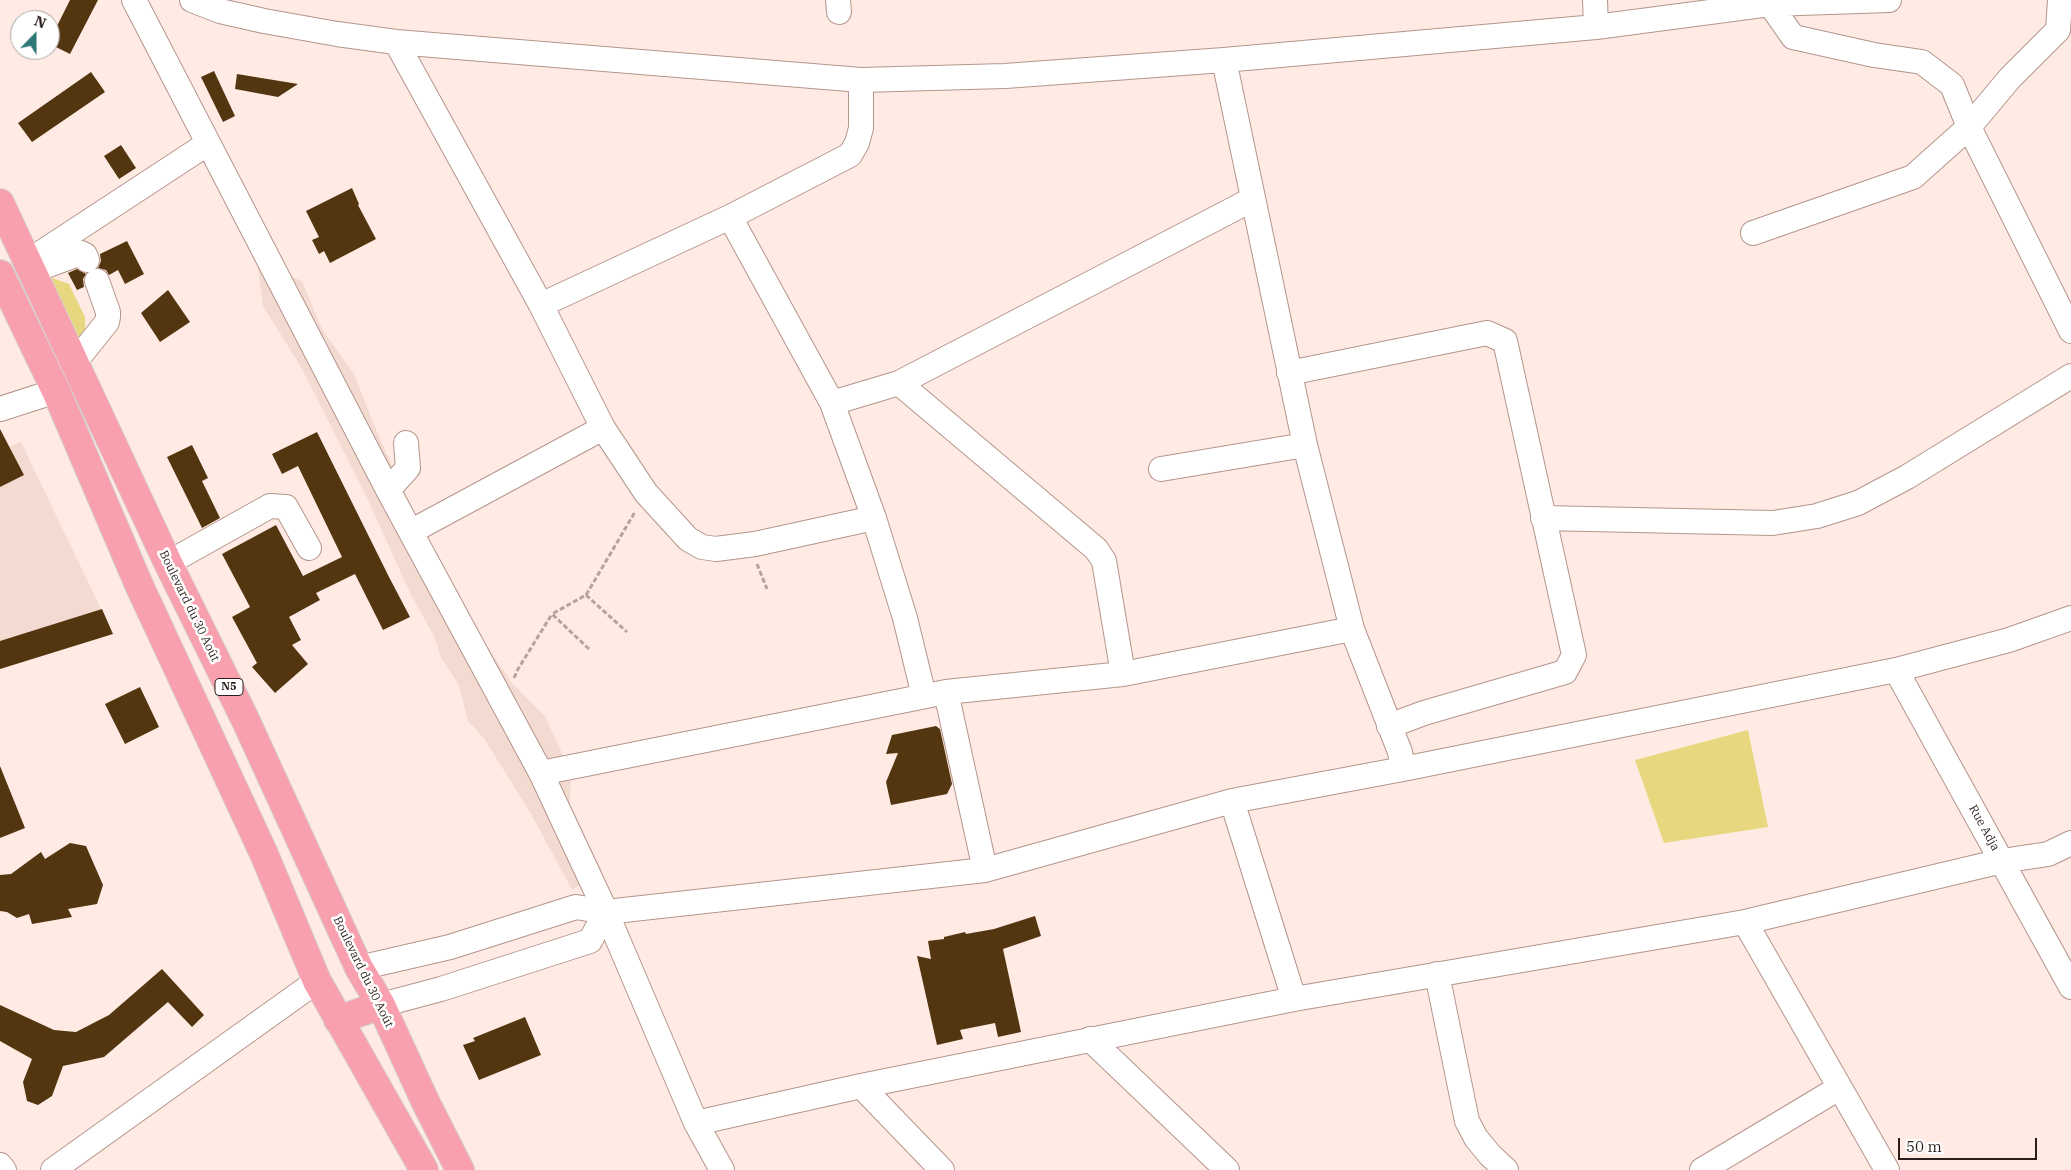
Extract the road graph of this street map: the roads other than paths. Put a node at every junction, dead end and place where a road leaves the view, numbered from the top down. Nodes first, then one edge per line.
1 (134, 0) edge
2 (192, 0) edge
3 (1595, 0) edge
4 (1890, 0) edge
5 (2060, 0) edge
6 (1770, 4) junction
7 (1596, 27) junction
8 (396, 42) junction
9 (1224, 60) junction
10 (861, 80) junction
11 (1969, 127) junction
12 (207, 144) junction
13 (1253, 199) junction
14 (0, 204) edge
15 (730, 217) junction
16 (1753, 233) dead end
17 (30, 266) junction
18 (0, 275) edge
19 (541, 305) junction
20 (2071, 332) edge
21 (75, 362) junction
22 (1289, 373) junction
23 (2071, 376) edge
24 (899, 383) junction
25 (56, 391) junction
26 (832, 403) junction
27 (0, 409) edge
28 (603, 428) junction
29 (406, 443) dead end
30 (1305, 445) junction
31 (1161, 469) dead end
32 (388, 490) junction
33 (874, 518) junction
34 (1543, 518) junction
35 (412, 531) junction
36 (309, 548) dead end
37 (168, 563) junction
38 (2071, 618) edge
39 (1352, 629) junction
40 (1896, 670) junction
41 (1124, 674) junction
42 (935, 694) junction
43 (1389, 726) junction
44 (1402, 769) junction
45 (541, 773) junction
46 (1232, 801) junction
47 (2071, 843) edge
48 (2002, 861) junction
49 (986, 870) junction
50 (606, 912) junction
51 (1744, 922) junction
52 (359, 968) junction
53 (1438, 974) junction
54 (317, 981) junction
55 (2071, 987) edge
56 (1294, 999) junction
57 (381, 1006) junction
58 (338, 1020) junction
59 (1090, 1039) junction
60 (862, 1086) junction
61 (1839, 1088) junction
62 (696, 1123) junction
63 (0, 1165) edge
64 (1491, 1165) edge
65 (4, 1170) edge
66 (53, 1170) edge
67 (424, 1170) edge
68 (460, 1170) edge
69 (722, 1170) edge
70 (942, 1170) edge
71 (1227, 1170) edge
72 (1702, 1170) edge
73 (1887, 1170) edge

1 - 12 street
2 - 8 street
3 - 7 street
4 - 6 street
5 - 11 street
6 - 7 street
6 - 11 street
7 - 9 street
8 - 10 street
8 - 19 street
9 - 10 street
9 - 13 street
10 - 15 street
11 - 16 street
11 - 20 street
12 - 17 street
12 - 32 street
13 - 22 street
13 - 24 street
14 - 17 highway, Boulevard du 30 Août / N5
15 - 19 street
15 - 26 street
17 - 18 highway
17 - 21 highway, Boulevard du 30 Août / N5
17 - 21 street
18 - 25 highway
19 - 28 street
21 - 37 highway, Boulevard du 30 Août / N5
22 - 30 street
22 - 34 street
23 - 34 street
24 - 26 street
24 - 41 street
25 - 27 street
25 - 54 highway
26 - 33 street
28 - 33 street
28 - 35 street
29 - 32 street
30 - 31 street
30 - 39 street
32 - 35 street
33 - 42 street
34 - 43 street
35 - 45 street
36 - 37 street
37 - 52 highway, Boulevard du 30 Août / N5
38 - 40 street
39 - 41 street
39 - 43 street
40 - 44 street
40 - 48 street, Rue Adja
41 - 42 street
42 - 45 street
42 - 49 street
43 - 44 street
44 - 46 street
45 - 50 street
46 - 49 street
46 - 56 street
47 - 48 street
48 - 51 street
48 - 55 street, Rue Adja
49 - 50 street
50 - 52 street
50 - 57 street
50 - 62 street
51 - 53 street
51 - 61 street
52 - 54 highway
52 - 57 highway, Boulevard du 30 Août / N5
53 - 56 street
53 - 64 street
54 - 58 highway
54 - 66 street
56 - 59 street
57 - 58 highway
57 - 68 highway, Boulevard du 30 Août / N5
58 - 67 highway
59 - 60 street
59 - 71 street
60 - 62 street
60 - 70 street
61 - 72 street
61 - 73 street
62 - 69 street
63 - 65 street

